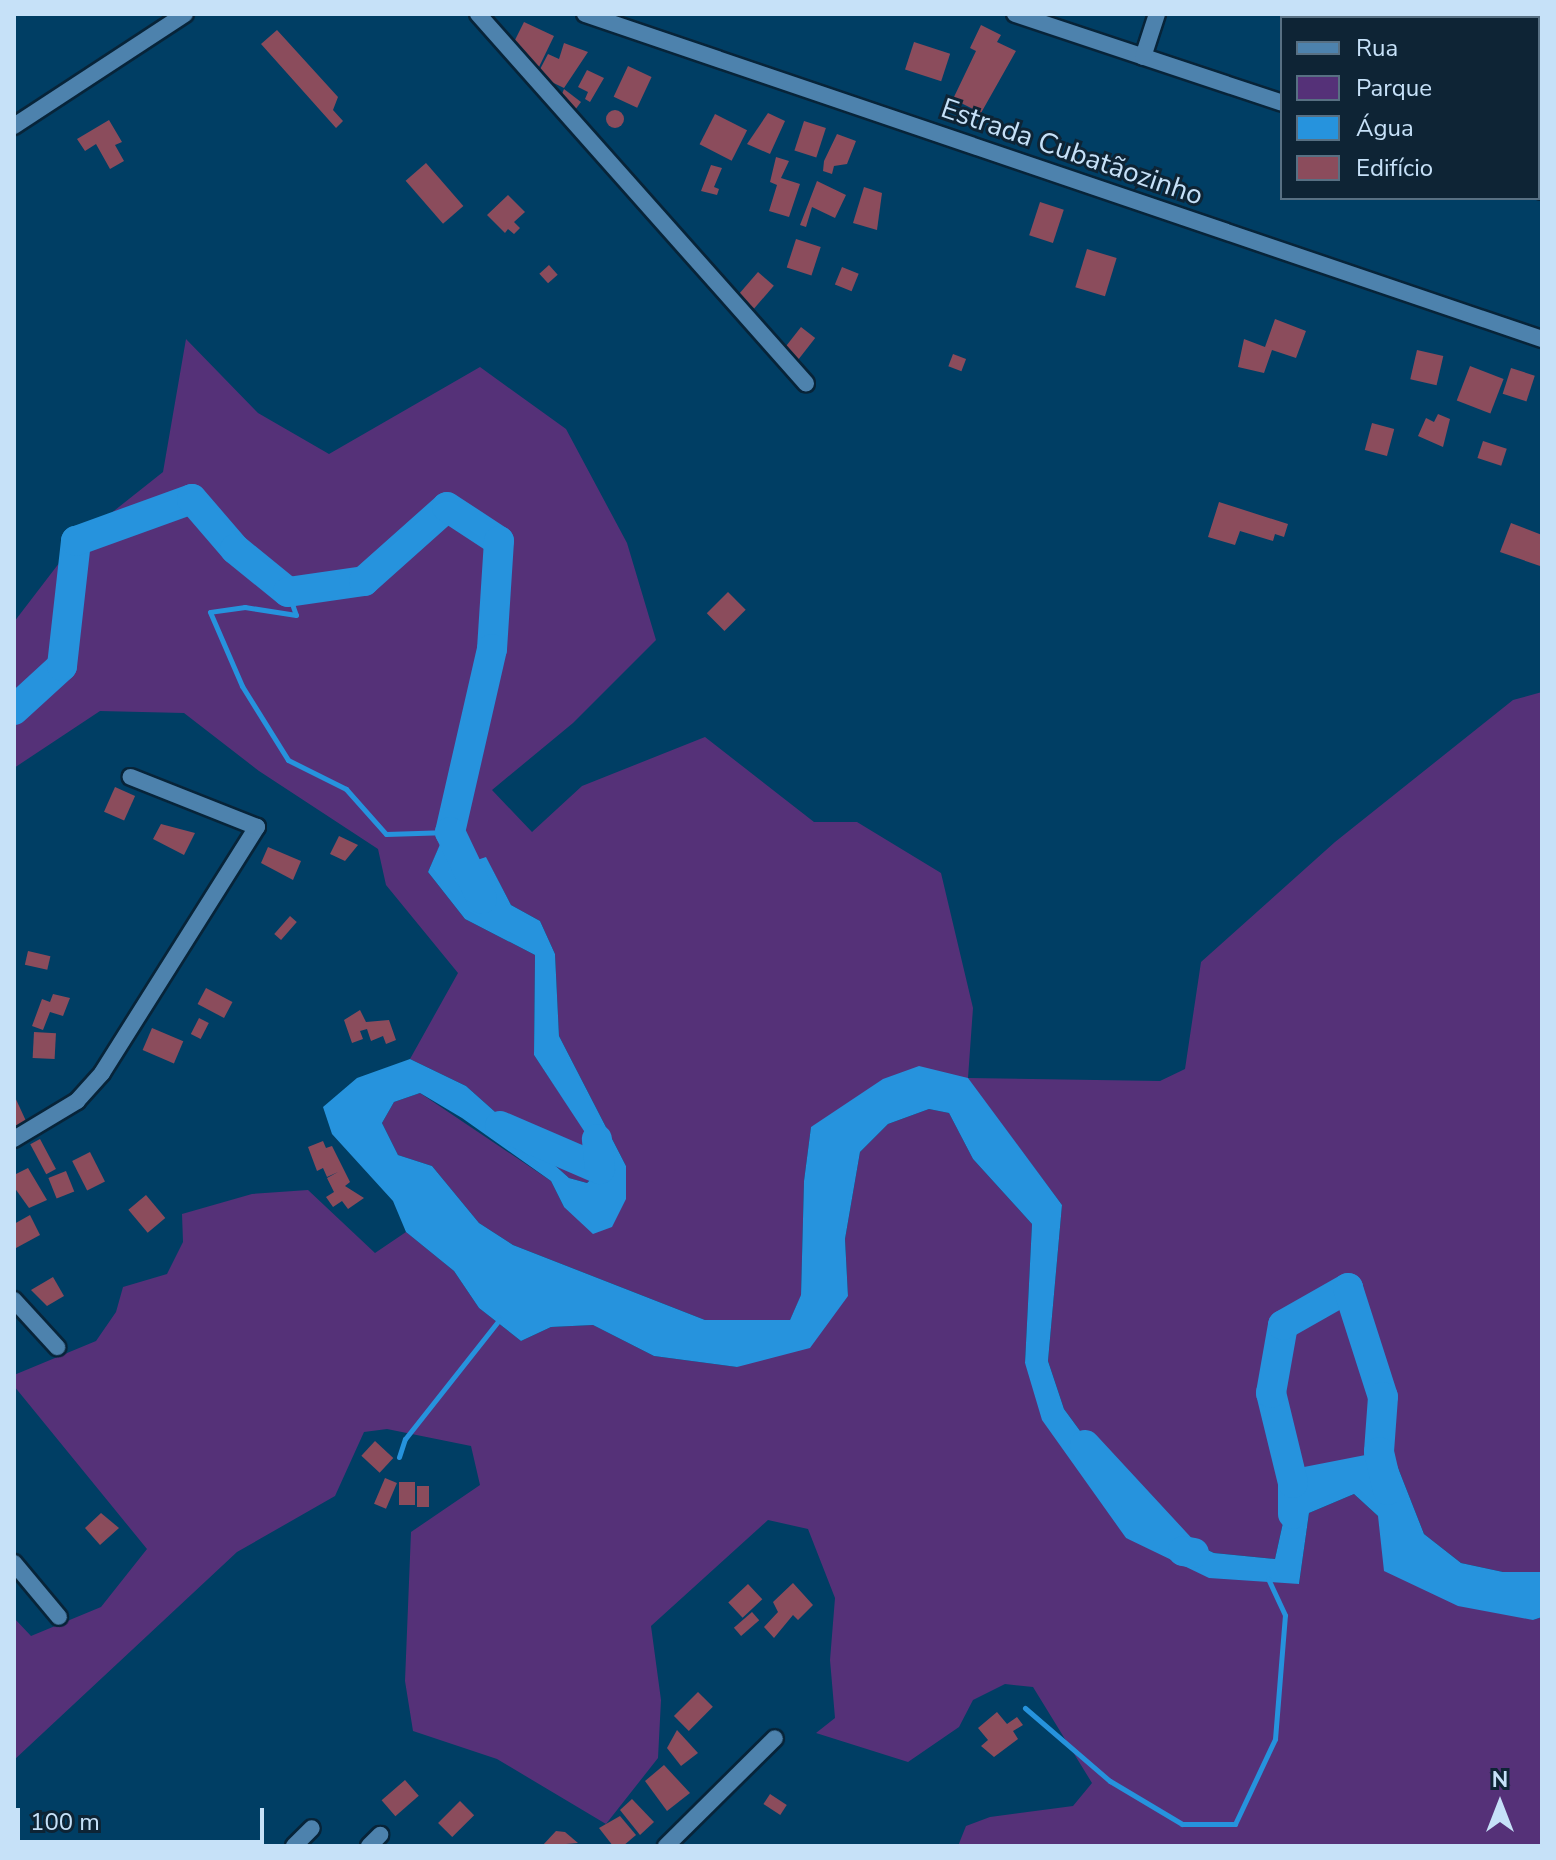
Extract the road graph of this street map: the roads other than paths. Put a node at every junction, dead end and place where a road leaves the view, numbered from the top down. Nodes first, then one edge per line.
1 (185, 14) edge
2 (478, 14) edge
3 (585, 14) edge
4 (1015, 14) edge
5 (1157, 14) edge
6 (1143, 57) junction
7 (1280, 102) edge
8 (14, 126) edge
9 (1542, 339) edge
10 (806, 384) dead end
11 (131, 777) dead end
12 (14, 1139) edge
13 (14, 1300) edge
14 (57, 1347) dead end
15 (14, 1563) edge
16 (59, 1617) dead end
17 (775, 1738) dead end
18 (312, 1828) dead end
19 (294, 1846) edge
20 (666, 1846) edge

1 - 8 street
2 - 10 street
3 - 9 street, Estrada Cubatãozinho
4 - 6 street
5 - 6 street
6 - 7 street
11 - 12 street
13 - 14 street
15 - 16 street
17 - 20 street
18 - 19 street

